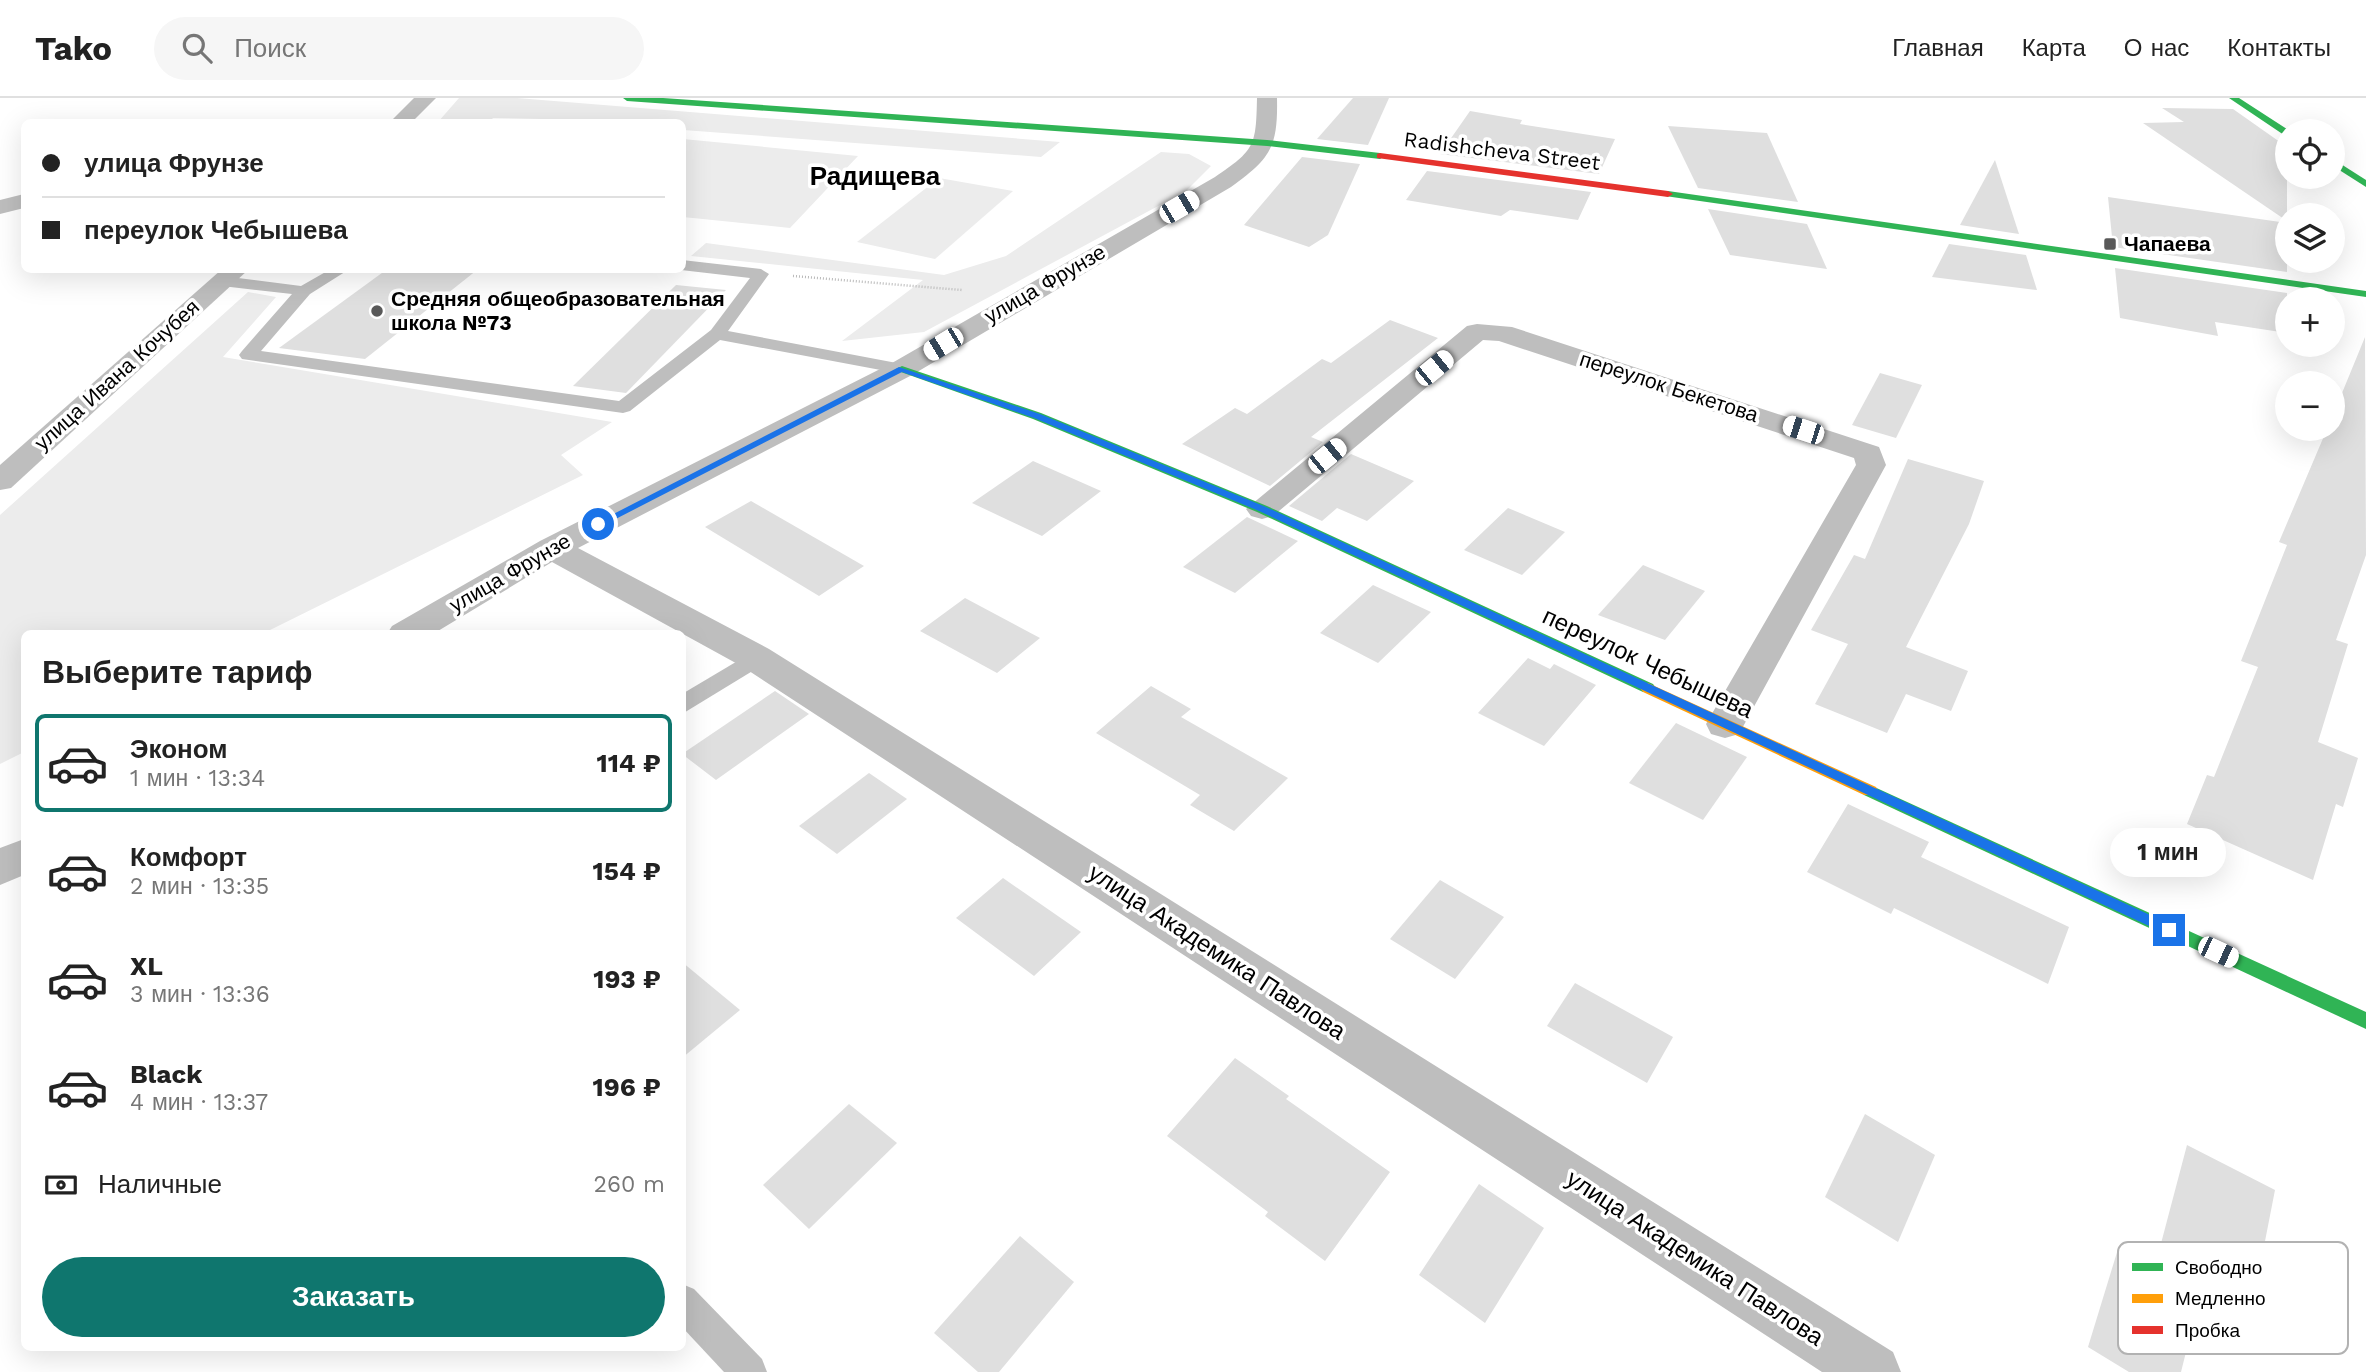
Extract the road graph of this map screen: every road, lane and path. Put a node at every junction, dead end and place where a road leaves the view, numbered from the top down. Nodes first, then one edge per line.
1 (426, 98) edge
2 (627, 98) edge
3 (1267, 98) edge
4 (2234, 98) edge
5 (403, 119) edge
6 (2275, 125) edge
7 (1267, 143) junction
8 (2345, 170) edge
9 (2366, 184) edge
10 (21, 202) edge
11 (0, 207) edge
12 (686, 265) edge
13 (335, 273) edge
14 (761, 274) junction
15 (228, 275) edge
16 (304, 291) junction
17 (2366, 294) edge
18 (1026, 295) junction
19 (717, 334) junction
20 (902, 369) junction
21 (0, 481) edge
22 (1262, 509) junction
23 (552, 548) junction
24 (412, 630) edge
25 (756, 658) junction
26 (686, 703) edge
27 (1726, 724) junction
28 (21, 857) edge
29 (0, 868) edge
30 (2366, 1021) edge
31 (686, 1305) edge
32 (749, 1372) edge
33 (1873, 1372) edge

1 - 5 street
2 - 7 main road, Radishcheva Street
3 - 7 street
4 - 6 main road
7 - 17 main road, Radishcheva Street
7 - 18 street, улица Фрунзе
8 - 9 main road
10 - 11 street
12 - 14 lane
13 - 16 lane
14 - 18 path
14 - 19 lane
15 - 16 lane
15 - 21 street, улица Ивана Кочубея
16 - 19 lane
18 - 20 street, улица Фрунзе
19 - 20 lane
20 - 22 main road, переулок Чебышева
20 - 23 street, улица Фрунзе
22 - 27 main road, переулок Чебышева
22 - 27 street, переулок Бекетова
23 - 24 street, улица Фрунзе
23 - 25 street, улица Академика Павлова
25 - 26 lane
25 - 33 street, улица Академика Павлова
27 - 30 main road, переулок Чебышева
28 - 29 street
31 - 32 lane

